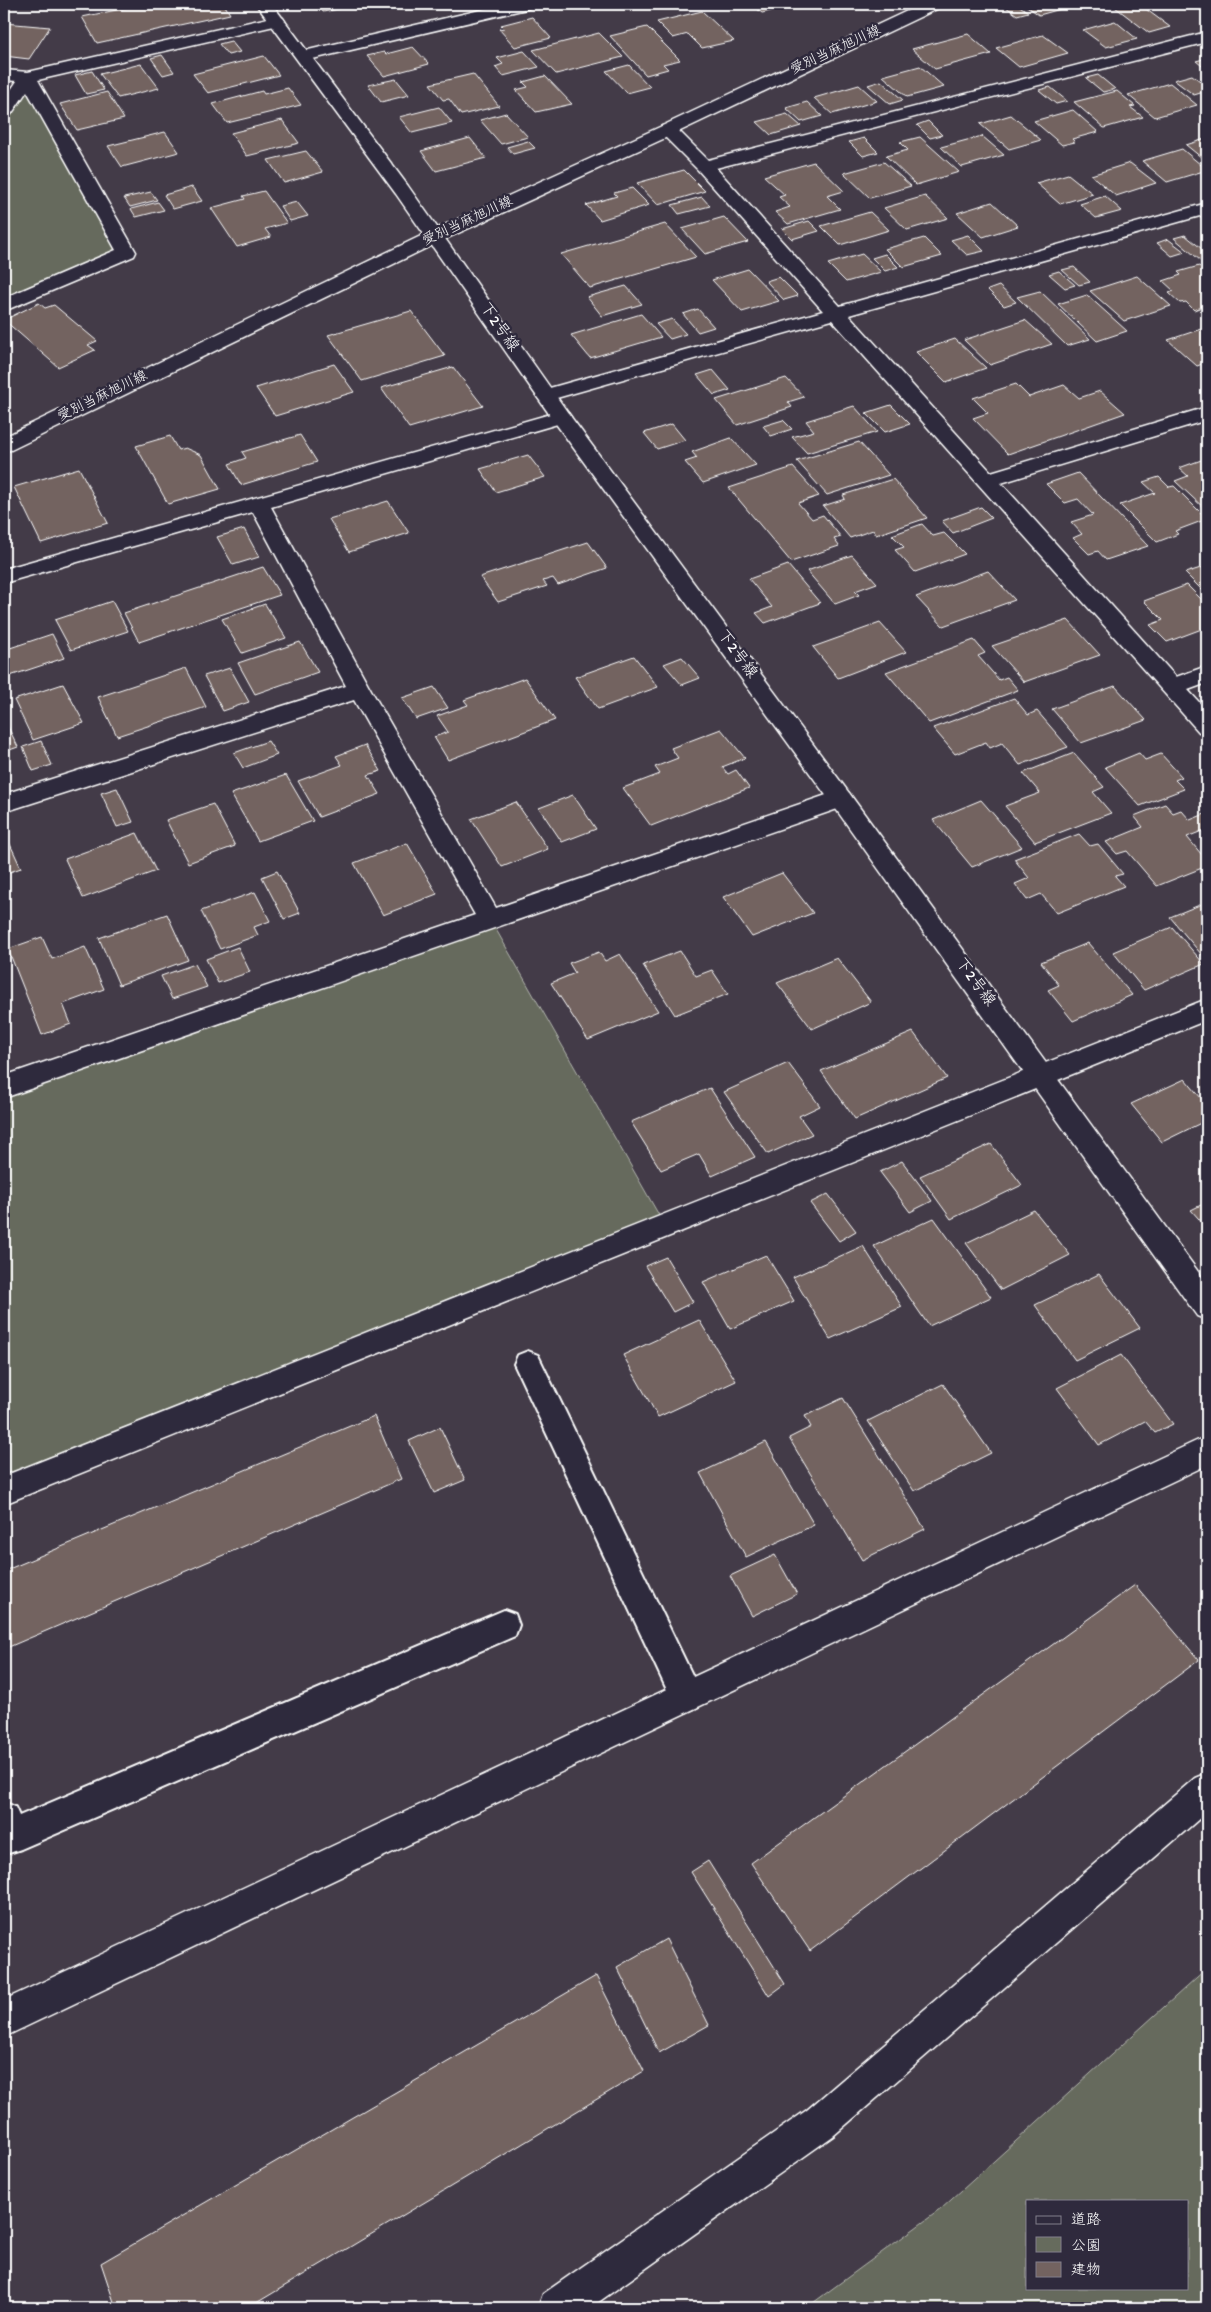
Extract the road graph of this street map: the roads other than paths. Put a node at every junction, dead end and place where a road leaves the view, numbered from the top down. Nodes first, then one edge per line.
1 (526, 4) edge
2 (935, 4) edge
3 (271, 12) edge
4 (1207, 37) edge
5 (304, 56) junction
6 (4, 75) edge
7 (28, 77) junction
8 (4, 112) edge
9 (668, 130) junction
10 (704, 166) junction
11 (1207, 208) edge
12 (434, 237) junction
13 (4, 305) edge
14 (835, 314) junction
15 (546, 395) junction
16 (1207, 413) edge
17 (561, 417) junction
18 (4, 445) edge
19 (985, 481) junction
20 (258, 502) junction
21 (4, 576) edge
22 (1207, 674) edge
23 (1172, 687) junction
24 (360, 690) junction
25 (1207, 726) edge
26 (842, 799) junction
27 (4, 803) edge
28 (490, 919) junction
29 (1207, 1008) edge
30 (1041, 1076) junction
31 (4, 1087) edge
32 (1207, 1307) edge
33 (528, 1364) dead end
34 (1207, 1450) edge
35 (4, 1490) edge
36 (504, 1625) dead end
37 (686, 1696) junction
38 (1207, 1790) edge
39 (4, 1818) edge
40 (4, 2019) edge
41 (557, 2308) edge

1 - 5 street
2 - 9 street, 愛別当麻旭川線
3 - 5 street, 下2号線
3 - 7 street
4 - 10 street
5 - 12 street, 下2号線
6 - 7 street
7 - 8 street
7 - 13 street
9 - 10 street
9 - 12 street, 愛別当麻旭川線
10 - 14 street
11 - 14 street
12 - 15 street, 下2号線
12 - 18 street, 愛別当麻旭川線
14 - 15 street
14 - 19 street
15 - 17 street, 下2号線
16 - 19 street
17 - 20 street
17 - 26 street, 下2号線
19 - 23 street
20 - 21 street
20 - 24 street
22 - 23 street
23 - 25 street
24 - 27 street
24 - 28 street
26 - 28 street
26 - 30 street, 下2号線
28 - 31 street
29 - 30 street
30 - 32 street, 下2号線
30 - 35 street
33 - 37 lane
34 - 37 street
36 - 39 lane
37 - 40 street
38 - 41 street

